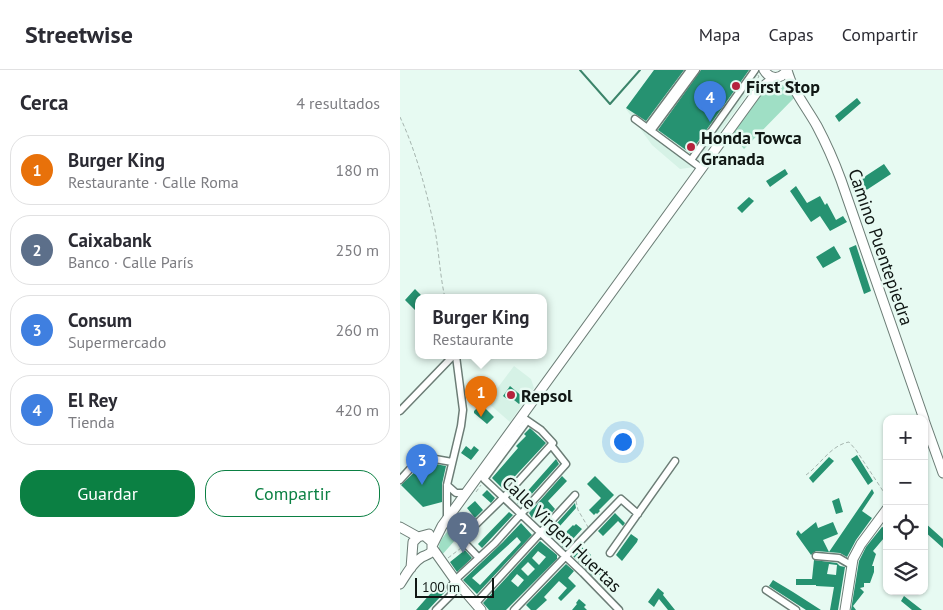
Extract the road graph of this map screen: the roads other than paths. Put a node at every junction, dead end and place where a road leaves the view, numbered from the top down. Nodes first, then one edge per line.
1 (690, 70) edge
2 (696, 70) edge
3 (755, 70) edge
4 (764, 70) edge
5 (787, 70) edge
6 (776, 78) junction
7 (796, 91) junction
8 (757, 92) junction
9 (635, 119) dead end
10 (649, 130) junction
11 (691, 160) junction
12 (698, 165) dead end
13 (451, 359) edge
14 (454, 359) edge
15 (400, 411) edge
16 (922, 415) edge
17 (524, 418) junction
18 (514, 432) junction
19 (928, 432) edge
20 (552, 444) junction
21 (675, 461) dead end
22 (452, 462) junction
23 (943, 473) edge
24 (400, 480) edge
25 (447, 485) junction
26 (470, 493) junction
27 (575, 495) road end
28 (504, 497) junction
29 (522, 514) junction
30 (638, 514) junction
31 (883, 514) edge
32 (446, 524) junction
33 (400, 527) edge
34 (400, 532) edge
35 (541, 533) junction
36 (417, 543) junction
37 (429, 551) junction
38 (610, 553) dead end
39 (565, 556) junction
40 (816, 556) dead end
41 (480, 558) junction
42 (851, 565) junction
43 (411, 568) junction
44 (455, 580) junction
45 (400, 584) edge
46 (463, 590) junction
47 (766, 590) dead end
48 (452, 593) junction
49 (478, 607) edge
50 (436, 610) edge
51 (514, 610) edge
52 (619, 610) edge
53 (796, 610) edge
54 (844, 610) edge

1 - 10 street
2 - 10 street
3 - 11 street
4 - 6 street, Camino Puentepiedra
4 - 8 street
5 - 6 street
5 - 7 street, Camino Puentepiedra
6 - 7 street, Camino Puentepiedra
6 - 8 street
7 - 16 street, Camino Puentepiedra
8 - 17 street
9 - 10 street
10 - 11 street
11 - 12 street
13 - 15 street
14 - 22 street
17 - 18 street
17 - 20 street
18 - 26 street
18 - 28 street, Calle Virgen Huertas
19 - 23 street, Camino Puentepiedra
20 - 28 street
20 - 29 street
21 - 30 street
22 - 24 street
22 - 25 street
25 - 26 street
25 - 32 street
26 - 32 street
27 - 35 street
28 - 29 street, Calle Virgen Huertas
28 - 41 street
29 - 35 street, Calle Virgen Huertas
29 - 41 street
30 - 38 street
30 - 39 street
31 - 42 street
32 - 36 street
32 - 37 street
33 - 36 street
34 - 36 street
35 - 39 street, Calle Virgen Huertas
35 - 49 street
36 - 37 street
36 - 37 street
36 - 43 street
37 - 43 street
37 - 44 street
39 - 51 street
39 - 52 street, Calle Virgen Huertas
40 - 42 street
41 - 44 street
42 - 54 street
43 - 45 street
44 - 46 street
44 - 48 street
46 - 48 street
46 - 49 street
47 - 53 street
48 - 50 street

